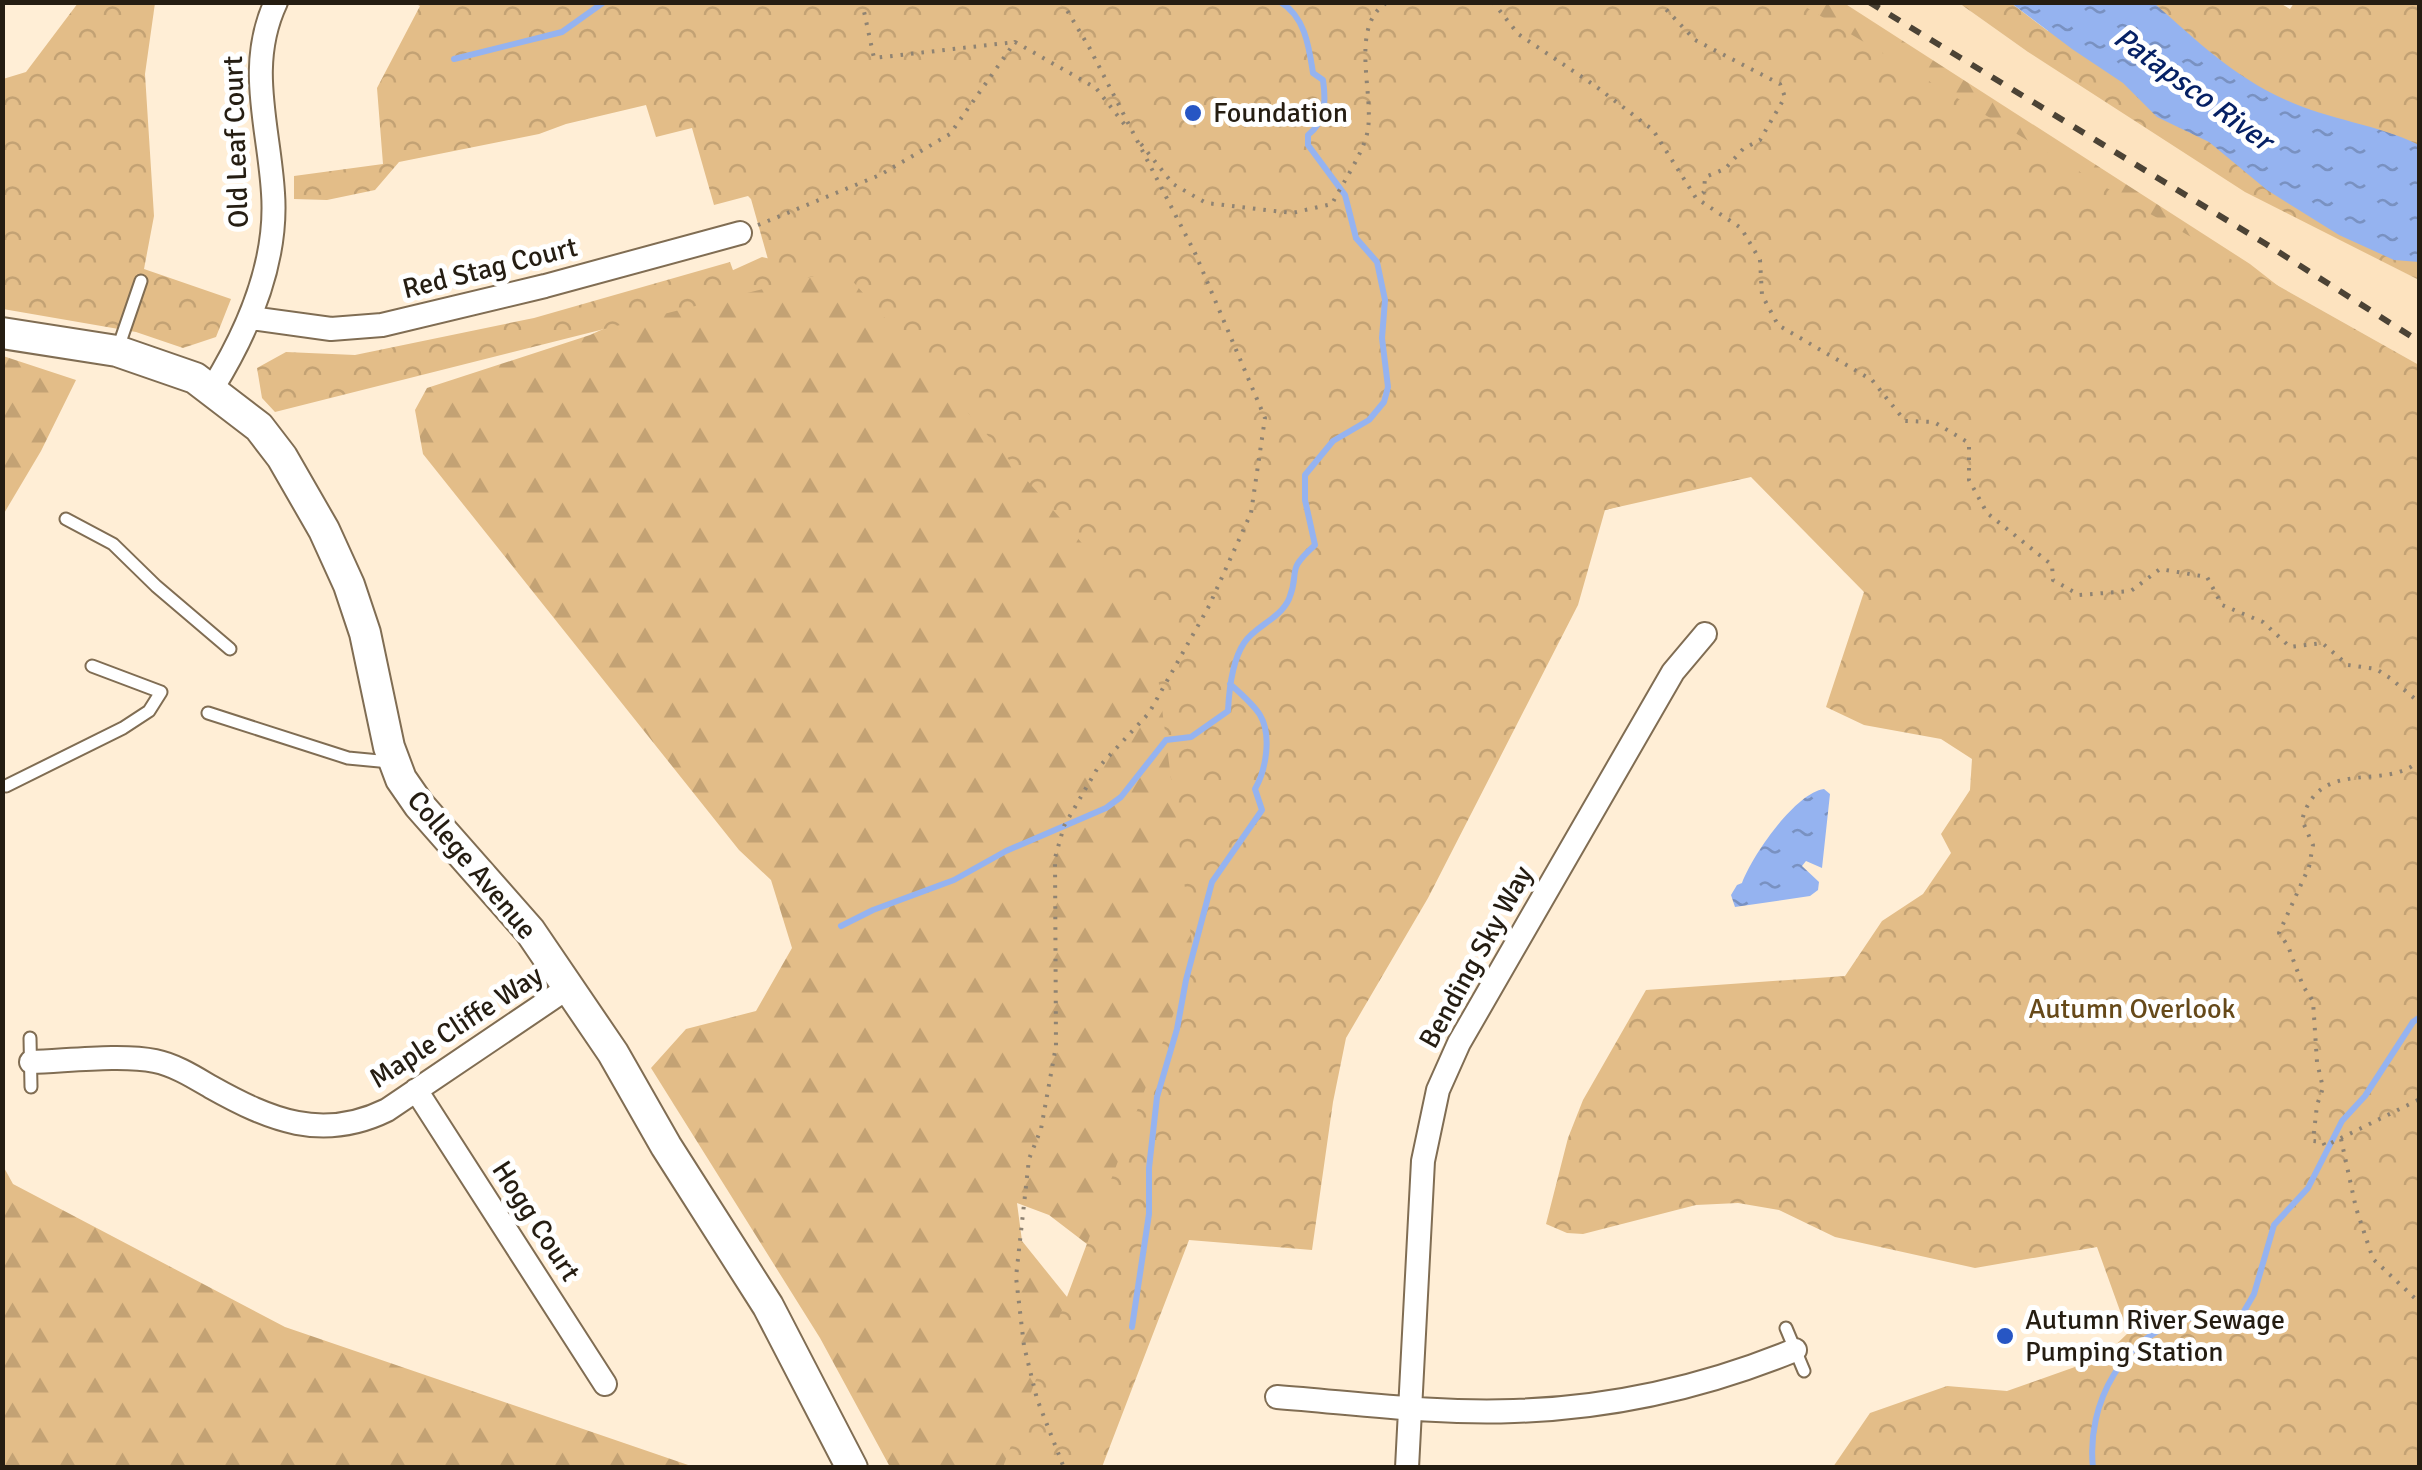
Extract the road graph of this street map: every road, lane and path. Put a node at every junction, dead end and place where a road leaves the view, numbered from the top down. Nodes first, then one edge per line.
1 (276, 2) edge
2 (862, 2) edge
3 (1062, 2) edge
4 (1388, 2) edge
5 (1492, 2) edge
6 (1659, 2) edge
7 (1015, 42) junction
8 (1135, 137) junction
9 (1696, 198) junction
10 (740, 233) joint
11 (141, 281) dead end
12 (251, 318) junction
13 (2, 333) edge
14 (117, 351) junction
15 (212, 389) junction
16 (66, 520) dead end
17 (1705, 634) dead end
18 (230, 649) dead end
19 (92, 666) dead end
20 (2420, 703) edge
21 (208, 713) dead end
22 (2420, 760) edge
23 (394, 762) junction
24 (6, 786) dead end
25 (569, 988) junction
26 (30, 1038) dead end
27 (31, 1062) junction
28 (31, 1086) dead end
29 (416, 1090) junction
30 (2420, 1099) edge
31 (2341, 1139) junction
32 (2420, 1303) edge
33 (1795, 1350) dead end
34 (593, 1376) dead end
35 (1278, 1398) dead end
36 (1409, 1408) junction
37 (852, 1468) edge
38 (1064, 1468) edge
39 (1407, 1468) edge

1 - 12 street, Old Leaf Court
2 - 7 path
3 - 8 path
4 - 8 path
5 - 9 path
6 - 9 path
7 - 8 path
7 - 10 path
8 - 38 path
9 - 20 path
10 - 12 street, Red Stag Court
11 - 14 lane
12 - 15 street, Old Leaf Court
13 - 14 street, College Avenue
14 - 15 street, College Avenue
15 - 23 street, College Avenue
16 - 18 lane
17 - 36 street, Bending Sky Way
19 - 24 lane
21 - 23 lane
22 - 31 path
23 - 25 street, College Avenue
25 - 29 street, Maple Cliffe Way
25 - 37 street, College Avenue
26 - 27 lane
27 - 28 lane
27 - 29 street, Maple Cliffe Way
29 - 34 street, Hogg Court
30 - 31 path
31 - 32 path
33 - 36 street
35 - 36 street
36 - 39 street, Bending Sky Way

